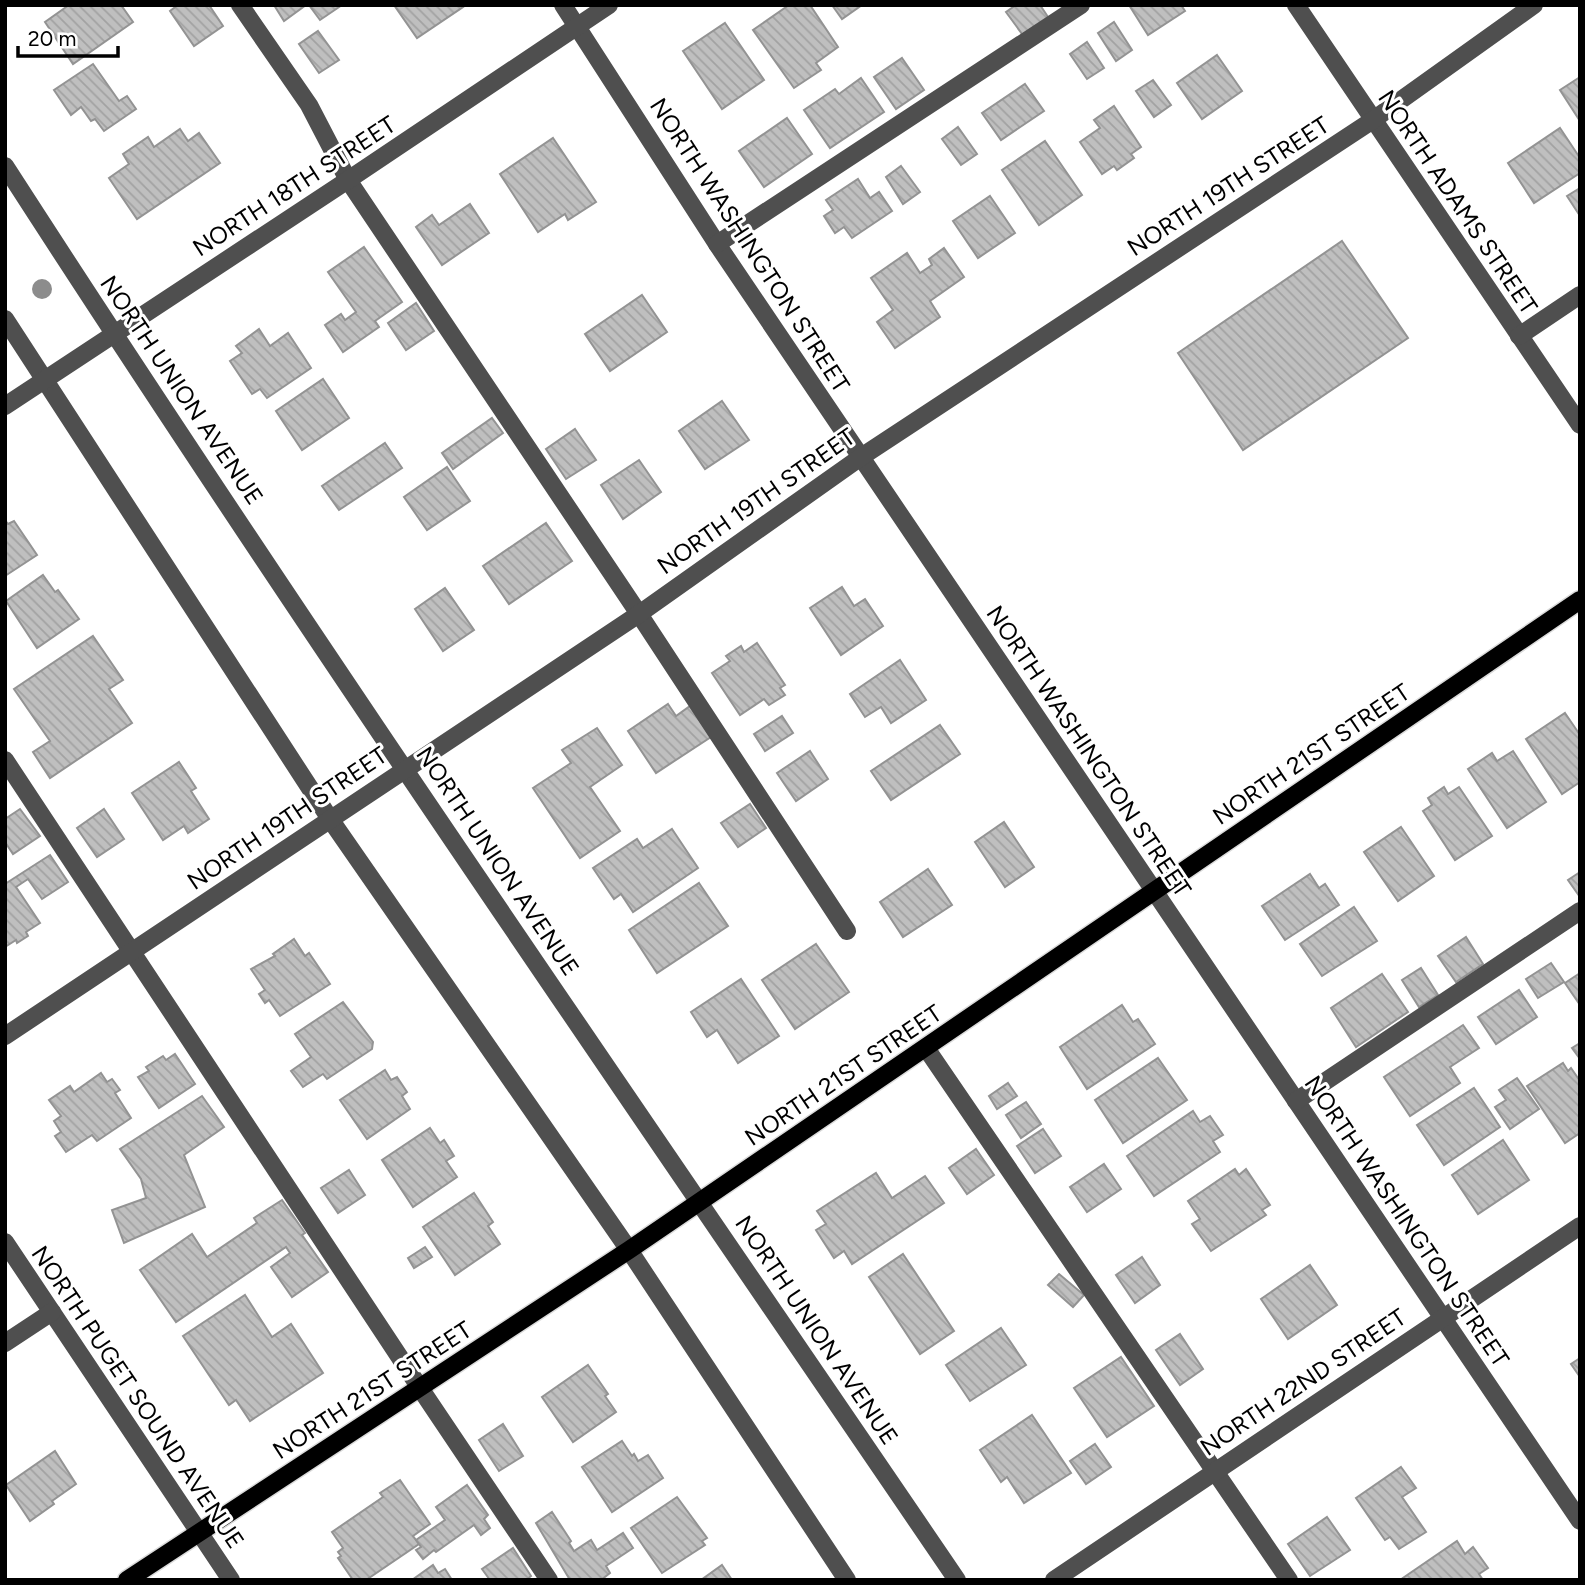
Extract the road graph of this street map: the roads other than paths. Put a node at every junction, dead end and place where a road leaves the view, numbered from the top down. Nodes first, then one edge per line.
1 (240, 5) edge
2 (563, 5) edge
3 (609, 5) edge
4 (1080, 5) edge
5 (1296, 5) edge
6 (1534, 5) edge
7 (578, 26) junction
8 (1373, 120) junction
9 (5, 166) edge
10 (348, 180) junction
11 (717, 244) junction
12 (1580, 295) edge
13 (5, 319) edge
14 (114, 335) junction
15 (1519, 336) junction
16 (43, 379) junction
17 (5, 405) edge
18 (1580, 425) edge
19 (861, 457) junction
20 (1580, 600) edge
21 (639, 614) junction
22 (5, 760) edge
23 (405, 768) junction
24 (330, 820) junction
25 (1154, 891) junction
26 (1580, 911) edge
27 (847, 931) dead end
28 (131, 952) junction
29 (5, 1036) edge
30 (926, 1048) junction
31 (1296, 1101) junction
32 (700, 1202) junction
33 (1580, 1226) edge
34 (5, 1242) edge
35 (629, 1250) junction
36 (52, 1312) junction
37 (1443, 1318) junction
38 (5, 1343) edge
39 (419, 1388) junction
40 (1215, 1471) junction
41 (1580, 1521) edge
42 (199, 1532) junction
43 (127, 1580) edge
44 (231, 1580) edge
45 (549, 1580) edge
46 (847, 1580) edge
47 (957, 1580) edge
48 (1054, 1580) edge
49 (1289, 1580) edge

1 - 10 street
2 - 7 street, NORTH WASHINGTON STREET
3 - 7 street, NORTH 18TH STREET
4 - 11 street
5 - 8 street, NORTH ADAMS STREET
6 - 8 street, NORTH 19TH STREET
7 - 10 street, NORTH 18TH STREET
7 - 11 street, NORTH WASHINGTON STREET
8 - 15 street, NORTH ADAMS STREET
8 - 19 street, NORTH 19TH STREET
9 - 14 street, NORTH UNION AVENUE
10 - 14 street, NORTH 18TH STREET
10 - 21 street
11 - 19 street, NORTH WASHINGTON STREET
12 - 15 street
13 - 16 street
14 - 16 street, NORTH 18TH STREET
14 - 23 street, NORTH UNION AVENUE
15 - 18 street, NORTH ADAMS STREET
16 - 17 street, NORTH 18TH STREET
16 - 24 street
19 - 21 street, NORTH 19TH STREET
19 - 25 street, NORTH WASHINGTON STREET
20 - 25 main road, NORTH 21ST STREET
21 - 23 street, NORTH 19TH STREET
21 - 27 street
22 - 28 street
23 - 24 street, NORTH 19TH STREET
23 - 32 street, NORTH UNION AVENUE
24 - 28 street, NORTH 19TH STREET
24 - 35 street
25 - 30 main road, NORTH 21ST STREET
25 - 31 street, NORTH WASHINGTON STREET
26 - 31 street
28 - 29 street, NORTH 19TH STREET
28 - 39 street
30 - 32 main road, NORTH 21ST STREET
30 - 40 street
31 - 37 street, NORTH WASHINGTON STREET
32 - 35 main road, NORTH 21ST STREET
32 - 47 street, NORTH UNION AVENUE
33 - 37 street, NORTH 22ND STREET
34 - 36 street, NORTH PUGET SOUND AVENUE
35 - 39 main road, NORTH 21ST STREET
35 - 46 street
36 - 38 street
36 - 42 street, NORTH PUGET SOUND AVENUE
37 - 40 street, NORTH 22ND STREET
37 - 41 street, NORTH WASHINGTON STREET
39 - 42 main road, NORTH 21ST STREET
39 - 45 street
40 - 48 street, NORTH 22ND STREET
40 - 49 street
42 - 43 main road, NORTH 21ST STREET
42 - 44 street, NORTH PUGET SOUND AVENUE

